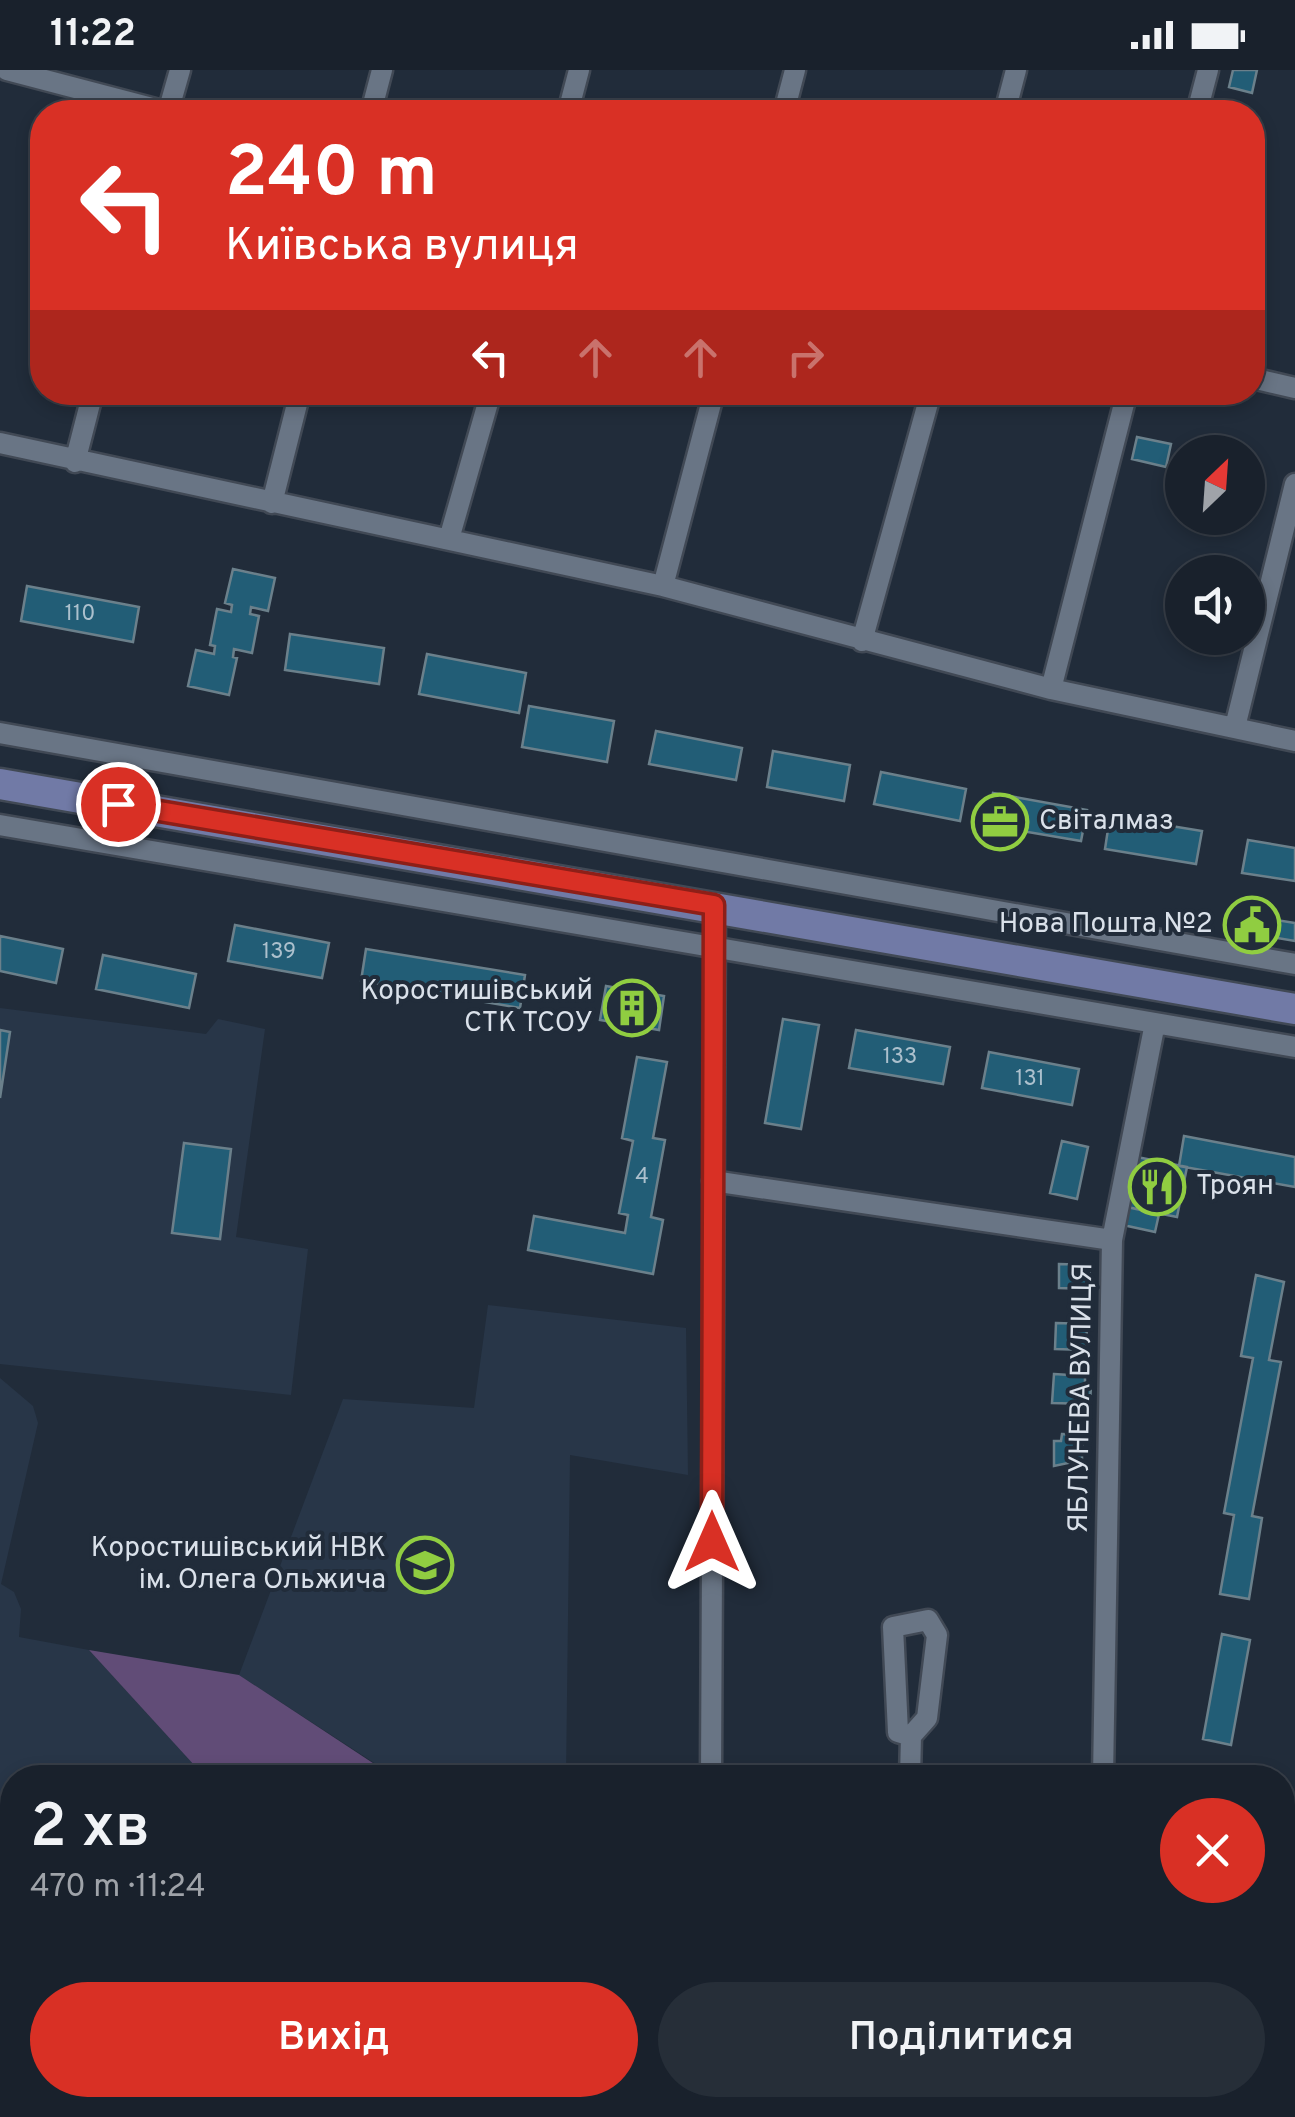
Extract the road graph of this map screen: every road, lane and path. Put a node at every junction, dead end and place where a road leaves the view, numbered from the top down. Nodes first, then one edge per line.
1 (6, 70) edge
2 (180, 70) edge
3 (382, 70) edge
4 (578, 70) edge
5 (795, 70) edge
6 (1016, 70) edge
7 (1208, 70) edge
8 (122, 100) edge
9 (171, 100) edge
10 (374, 100) edge
11 (571, 100) edge
12 (787, 100) edge
13 (1007, 100) edge
14 (1200, 100) edge
15 (1265, 381) edge
16 (1295, 388) edge
17 (90, 405) edge
18 (297, 405) edge
19 (487, 405) edge
20 (711, 405) edge
21 (927, 405) edge
22 (1124, 405) edge
23 (0, 443) edge
24 (75, 462) junction
25 (1295, 484) edge
26 (272, 503) junction
27 (449, 538) junction
28 (663, 586) junction
29 (862, 641) junction
30 (1052, 690) junction
31 (1235, 727) junction
32 (0, 732) edge
33 (1295, 741) edge
34 (0, 784) edge
35 (0, 825) edge
36 (714, 905) junction
37 (714, 948) junction
38 (1295, 964) edge
39 (1295, 1008) edge
40 (1155, 1023) junction
41 (1295, 1047) edge
42 (713, 1182) junction
43 (1112, 1240) junction
44 (910, 1736) junction
45 (710, 1765) edge
46 (910, 1765) edge
47 (1103, 1765) edge

1 - 8 street
2 - 9 street
3 - 10 street
4 - 11 street
5 - 12 street
6 - 13 street
7 - 14 street
15 - 16 street
17 - 24 street
18 - 26 street
19 - 27 street
20 - 28 street
21 - 29 street
22 - 30 street
23 - 24 street
24 - 26 street
25 - 31 street
26 - 27 street
27 - 28 street
28 - 29 street
29 - 30 street
30 - 31 street
31 - 33 street
32 - 38 street
34 - 36 main road
35 - 37 street
36 - 37 street
36 - 39 main road
37 - 40 street
37 - 42 street
40 - 41 street
40 - 43 street, ЯБЛУНЕВА ВУЛИЦЯ
42 - 43 street
42 - 45 street
43 - 47 street, ЯБЛУНЕВА ВУЛИЦЯ
44 - 44 street
44 - 46 street

